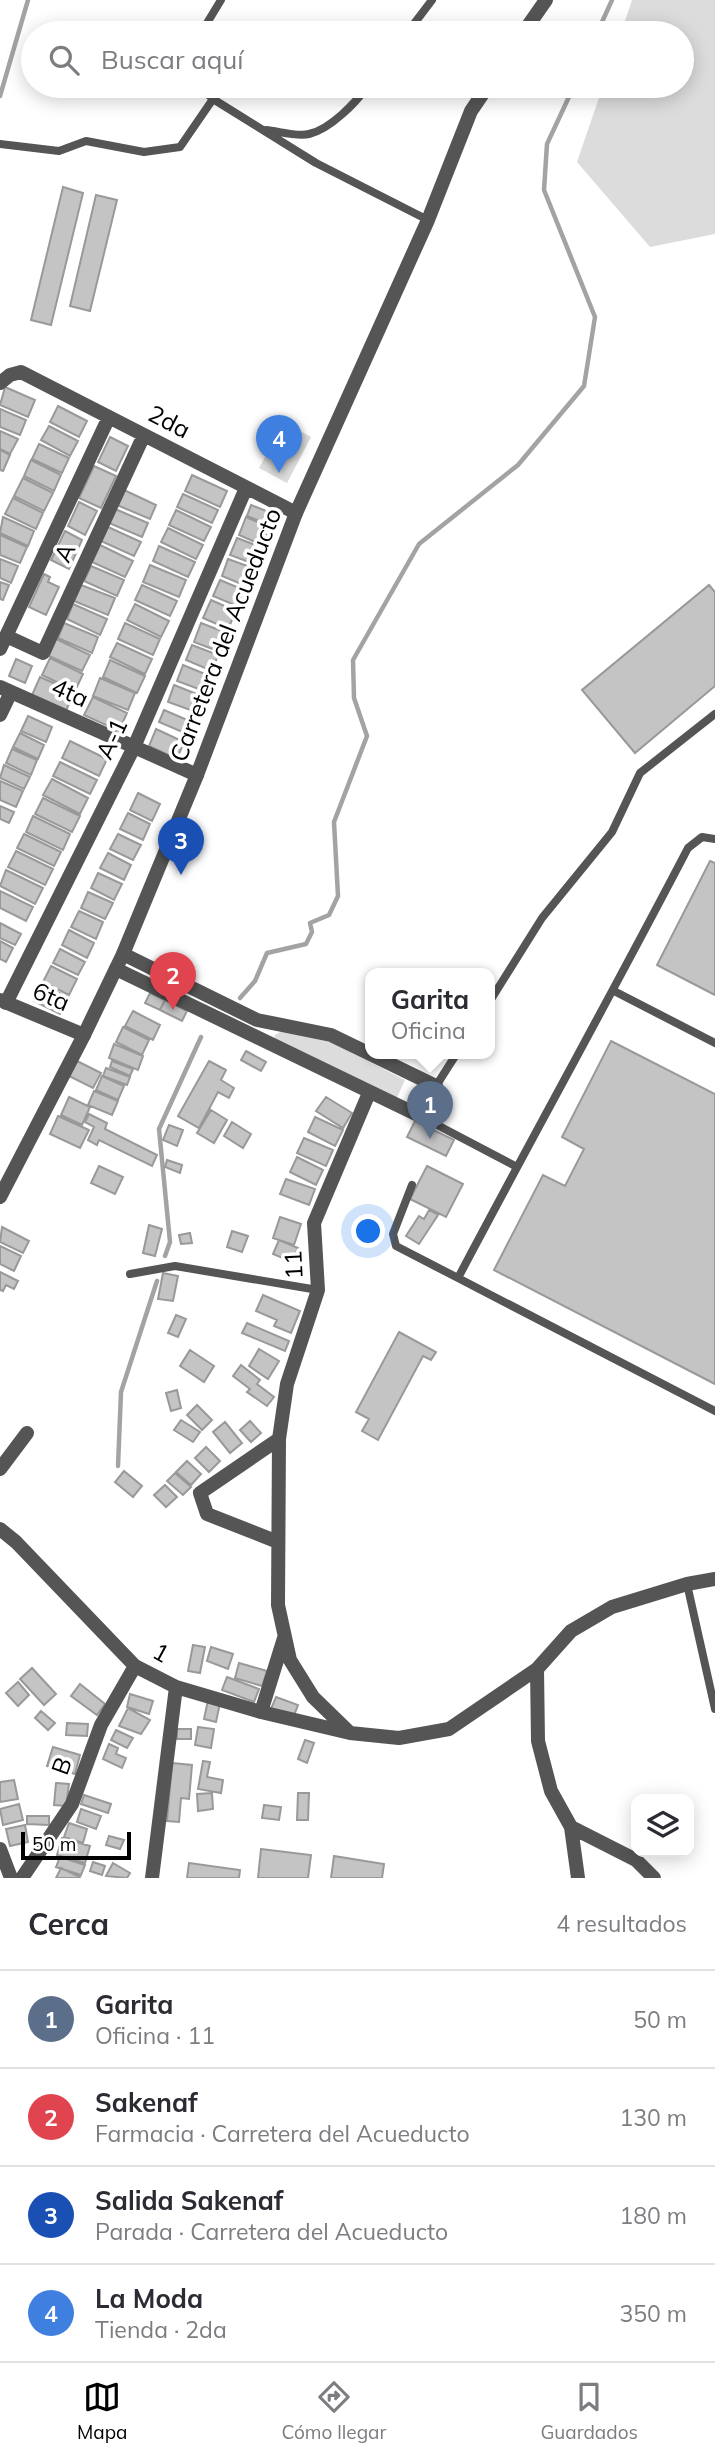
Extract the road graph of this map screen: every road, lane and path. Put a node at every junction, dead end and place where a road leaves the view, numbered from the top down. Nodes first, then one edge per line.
1 (221, 0) edge
2 (432, 0) edge
3 (546, 0) edge
4 (208, 21) edge
5 (416, 21) edge
6 (531, 21) edge
7 (359, 98) edge
8 (480, 98) edge
9 (213, 99) joint
10 (263, 130) junction
11 (0, 144) edge
12 (429, 220) junction
13 (0, 383) edge
14 (110, 417) junction
15 (144, 435) junction
16 (246, 488) junction
17 (296, 513) junction
18 (3, 643) edge
19 (6, 689) edge
20 (715, 714) edge
21 (0, 715) edge
22 (134, 747) junction
23 (197, 775) junction
24 (715, 839) edge
25 (123, 954) junction
26 (116, 969) junction
27 (495, 992) edge
28 (614, 992) junction
29 (2, 1004) edge
30 (84, 1035) junction
31 (715, 1043) edge
32 (365, 1052) edge
33 (380, 1059) edge
34 (453, 1059) edge
35 (436, 1086) junction
36 (369, 1093) junction
37 (420, 1116) junction
38 (517, 1167) junction
39 (412, 1185) dead end
40 (0, 1197) edge
41 (130, 1274) dead end
42 (458, 1278) junction
43 (318, 1290) junction
44 (715, 1411) edge
45 (27, 1433) dead end
46 (279, 1439) junction
47 (0, 1469) edge
48 (0, 1529) edge
49 (278, 1542) junction
50 (715, 1579) edge
51 (687, 1584) junction
52 (285, 1637) junction
53 (135, 1666) junction
54 (537, 1669) junction
55 (176, 1687) junction
56 (715, 1709) edge
57 (261, 1712) junction
58 (350, 1733) junction
59 (570, 1827) junction
60 (0, 1849) edge
61 (10, 1878) edge
62 (22, 1878) edge
63 (152, 1878) edge
64 (578, 1878) edge
65 (654, 1878) edge

1 - 4 lane
2 - 5 lane
3 - 6 street
7 - 10 lane
8 - 12 street, Carretera del Acueducto
9 - 10 lane
9 - 11 lane
10 - 12 lane
12 - 17 street, Carretera del Acueducto
13 - 14 street, 2da
14 - 15 street, 2da
14 - 18 street, A
15 - 16 street, 2da
15 - 18 street, A
16 - 17 street, 2da
16 - 22 street, A-1
17 - 23 street, Carretera del Acueducto
19 - 21 street
19 - 22 street, 4ta
20 - 27 lane
22 - 23 street, 4ta
22 - 29 street, A-1
23 - 25 street, Carretera del Acueducto
24 - 28 lane
25 - 26 street, Carretera del Acueducto
25 - 32 street
26 - 30 street, Carretera del Acueducto
26 - 36 street
28 - 31 lane
28 - 38 lane
29 - 30 street, 6ta
30 - 40 street, Carretera del Acueducto
33 - 35 street
34 - 35 lane
35 - 37 street
36 - 37 street
36 - 43 street, 11
37 - 38 lane
38 - 42 lane
39 - 42 lane
41 - 43 lane
42 - 44 lane
43 - 46 street, 11
45 - 47 street
46 - 49 street, 11
46 - 49 street
48 - 53 street, 1
49 - 52 street, 11
50 - 51 street, 1
51 - 54 street, 1
51 - 56 lane
52 - 57 street, 11
52 - 58 street, 11
53 - 55 street, 1
53 - 62 street, B
54 - 58 street, 1
54 - 59 street
55 - 57 street, 1
55 - 63 street
57 - 58 street, 1
59 - 64 street
59 - 65 street
60 - 61 street

